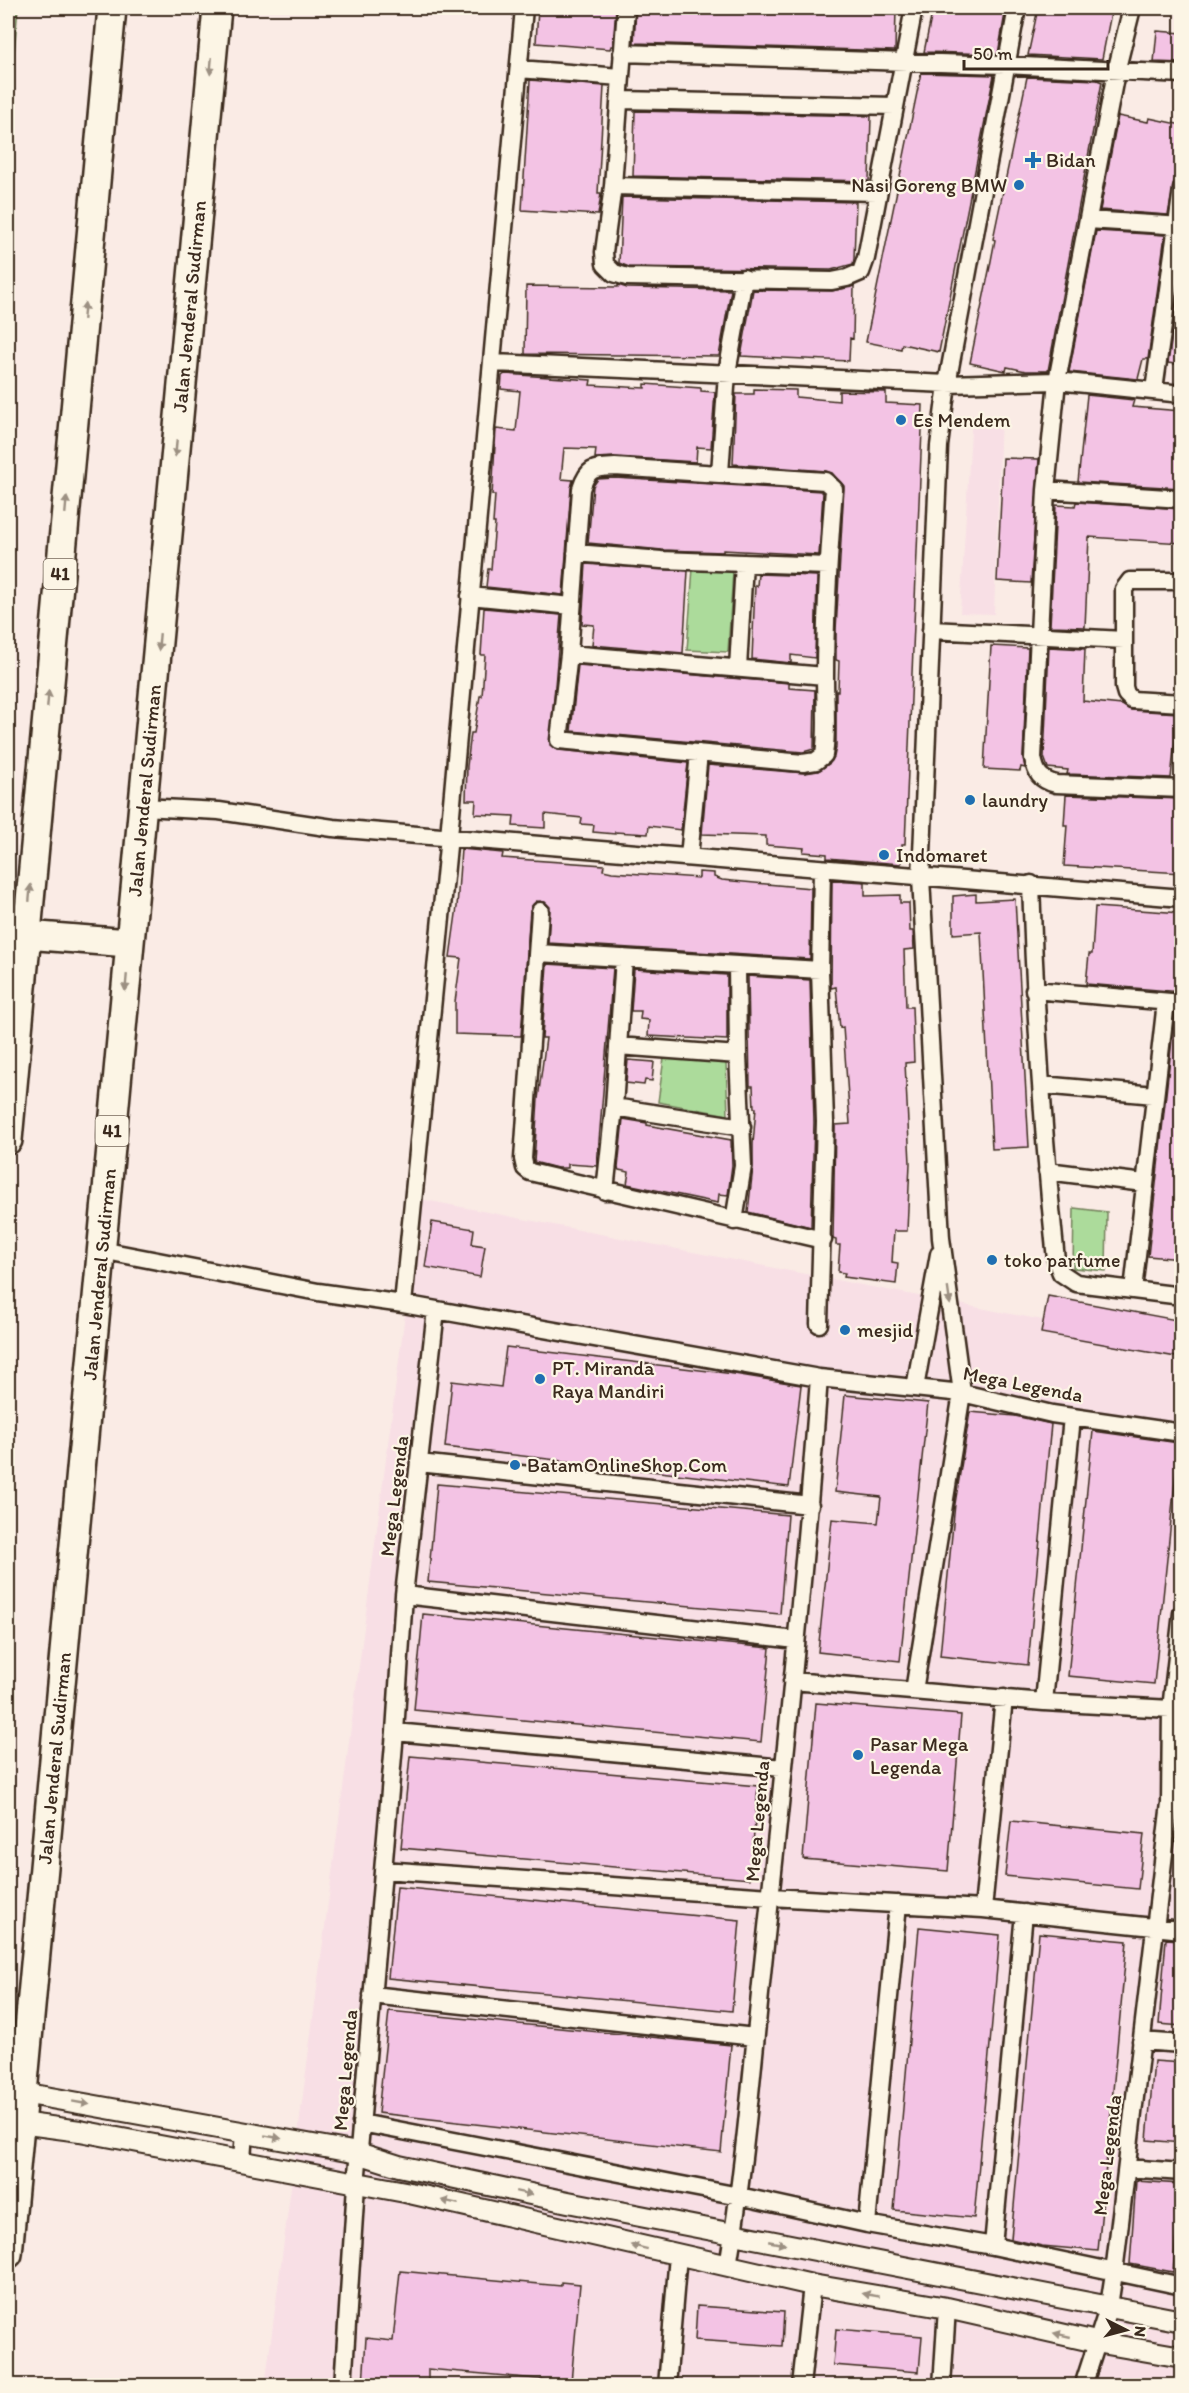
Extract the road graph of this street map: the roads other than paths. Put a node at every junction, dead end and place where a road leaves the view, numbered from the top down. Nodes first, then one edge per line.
1 (112, 8) edge
2 (217, 8) edge
3 (524, 8) edge
4 (626, 8) edge
5 (914, 8) edge
6 (1017, 8) edge
7 (1132, 8) edge
8 (622, 52) junction
9 (904, 62) junction
10 (1004, 65) junction
11 (519, 69) junction
12 (1116, 72) junction
13 (1182, 75) edge
14 (620, 77) junction
15 (620, 100) junction
16 (895, 106) junction
17 (613, 186) junction
18 (1182, 189) edge
19 (877, 192) junction
20 (1088, 220) junction
21 (1178, 226) edge
22 (744, 278) junction
23 (493, 363) junction
24 (727, 373) junction
25 (1058, 381) junction
26 (947, 384) junction
27 (1154, 390) junction
28 (1182, 394) edge
29 (720, 473) junction
30 (1046, 490) junction
31 (1182, 499) edge
32 (576, 553) junction
33 (744, 563) junction
34 (828, 566) junction
35 (1182, 581) edge
36 (470, 596) junction
37 (572, 606) junction
38 (931, 630) junction
39 (1038, 636) junction
40 (1124, 640) junction
41 (569, 654) junction
42 (738, 668) junction
43 (825, 676) junction
44 (1182, 703) edge
45 (699, 753) junction
46 (1182, 789) edge
47 (144, 807) junction
48 (449, 836) junction
49 (689, 857) junction
50 (822, 870) junction
51 (921, 878) junction
52 (1031, 884) junction
53 (1182, 898) edge
54 (540, 911) dead end
55 (26, 935) junction
56 (129, 942) junction
57 (538, 952) junction
58 (624, 958) junction
59 (736, 965) junction
60 (820, 970) junction
61 (1034, 990) junction
62 (1174, 1002) edge
63 (618, 1046) junction
64 (738, 1055) junction
65 (1041, 1084) junction
66 (1155, 1095) junction
67 (614, 1107) junction
68 (742, 1127) junction
69 (8, 1140) edge
70 (1047, 1171) junction
71 (1144, 1183) junction
72 (605, 1191) junction
73 (734, 1221) junction
74 (941, 1238) junction
75 (822, 1240) junction
76 (101, 1250) junction
77 (1133, 1290) junction
78 (1182, 1296) edge
79 (403, 1304) junction
80 (435, 1310) junction
81 (819, 1323) dead end
82 (819, 1378) junction
83 (915, 1388) junction
84 (962, 1393) junction
85 (1071, 1417) junction
86 (1182, 1433) edge
87 (420, 1463) junction
88 (810, 1505) junction
89 (404, 1595) junction
90 (1182, 1613) edge
91 (796, 1640) junction
92 (792, 1681) junction
93 (1179, 1684) edge
94 (914, 1691) junction
95 (1004, 1698) junction
96 (1044, 1702) junction
97 (1171, 1709) junction
98 (395, 1732) junction
99 (783, 1768) junction
100 (1176, 1804) edge
101 (383, 1870) junction
102 (771, 1898) junction
103 (898, 1904) junction
104 (982, 1909) junction
105 (1024, 1913) junction
106 (1154, 1927) junction
107 (1182, 1930) edge
108 (372, 1995) junction
109 (755, 2037) junction
110 (1141, 2041) junction
111 (1182, 2044) edge
112 (23, 2093) junction
113 (361, 2123) junction
114 (20, 2124) junction
115 (244, 2132) junction
116 (358, 2153) junction
117 (242, 2160) junction
118 (1127, 2168) junction
119 (1182, 2172) edge
120 (356, 2185) junction
121 (739, 2196) junction
122 (867, 2224) junction
123 (733, 2235) junction
124 (993, 2246) junction
125 (8, 2254) edge
126 (678, 2255) junction
127 (728, 2266) junction
128 (1114, 2273) junction
129 (812, 2285) junction
130 (1182, 2286) edge
131 (1109, 2306) junction
132 (947, 2308) junction
133 (1182, 2321) edge
134 (1096, 2342) junction
135 (1182, 2357) edge
136 (343, 2385) edge
137 (667, 2385) edge
138 (801, 2385) edge
139 (942, 2385) edge
140 (1083, 2385) edge

55 -> 1 highway, 41
2 -> 47 highway, Jalan Jenderal Sudirman / 41
3 - 11 street
4 - 8 street
5 - 9 street
6 - 10 street
7 - 12 street
8 - 9 street
8 - 14 street
9 - 10 street
9 - 16 street
10 - 12 street
10 - 26 street
11 - 14 street
11 - 23 street
12 - 13 street
12 - 20 street
14 - 15 street
15 - 16 street
15 - 17 street
16 - 19 street
17 - 19 street
17 - 22 street
18 - 21 street
19 - 22 street
20 - 21 street
20 - 25 street
21 - 27 street
22 - 24 street
23 - 24 street
23 - 36 street
24 - 26 street
24 - 29 street
25 - 26 street
25 - 27 street
25 - 30 street
26 - 38 street
27 - 28 street
29 - 32 street
29 - 34 street
30 - 31 street
30 - 39 street
32 - 33 street
32 - 37 street
33 - 34 street
33 - 42 street
34 - 43 street
35 - 40 street
36 - 37 street
36 - 48 street
37 - 41 street
38 - 39 street
38 - 51 street
39 - 40 street
39 - 46 street
40 - 44 street
41 - 42 street
41 - 45 street
42 - 43 street
43 - 45 street
45 - 49 street
47 - 48 street
47 - 56 highway, Jalan Jenderal Sudirman / 41
48 - 49 street
48 - 79 street
49 - 50 street
50 - 51 street
50 - 60 street
51 - 52 street
51 - 74 street
52 - 53 street
52 - 61 street
54 - 57 street
55 - 56 highway
55 - 69 highway, 41
56 -> 76 highway, Jalan Jenderal Sudirman / 41
57 - 58 street
57 - 72 street
58 - 59 street
58 - 63 street
59 - 60 street
59 - 64 street
60 - 75 street
61 - 62 street
61 - 65 street
62 - 66 street
63 - 64 street
63 - 67 street
64 - 68 street
65 - 66 street
65 - 70 street
66 - 71 street
67 - 68 street
67 - 72 street
68 - 73 street
70 - 71 street
70 - 77 street
71 - 77 street
72 - 73 street
73 - 75 street
74 - 83 street
74 -> 84 street
75 - 81 street
76 - 79 street, Mega Legenda
76 - 112 highway, Jalan Jenderal Sudirman / 41
77 - 78 street
79 - 80 street, Mega Legenda
80 - 82 street, Mega Legenda
80 - 87 street, Mega Legenda
82 - 83 street, Mega Legenda
82 - 88 street, Mega Legenda
83 - 84 street, Mega Legenda
84 - 85 street, Mega Legenda
84 - 94 street
85 - 86 street, Mega Legenda
85 - 96 street
87 - 88 street
87 - 89 street, Mega Legenda
88 - 91 street, Mega Legenda
89 - 91 street
89 - 98 street, Mega Legenda
90 - 93 street, Mega Legenda
91 - 92 street, Mega Legenda
92 - 94 street
92 - 99 street, Mega Legenda
93 - 97 street, Mega Legenda
94 - 95 street
95 - 96 street
95 - 104 street
96 - 97 street
97 - 100 street, Mega Legenda
98 - 99 street
98 - 101 street, Mega Legenda
99 - 102 street, Mega Legenda
100 - 106 street, Mega Legenda
101 - 102 street
101 - 108 street, Mega Legenda
102 - 103 street
102 - 109 street, Mega Legenda
103 - 104 street
103 - 122 street
104 - 105 street
105 - 106 street
105 - 124 street
106 - 107 street
106 - 110 street, Mega Legenda
108 - 109 street
108 - 113 street, Mega Legenda
109 - 121 street, Mega Legenda
110 - 111 street
110 - 118 street, Mega Legenda
112 - 114 highway, Jalan Jenderal Sudirman / 41
112 -> 115 street
113 - 116 street, Mega Legenda
113 - 121 street
114 - 117 street
114 - 125 highway, Jalan Jenderal Sudirman / 41
115 -> 116 street
115 - 117 street
116 - 120 street, Mega Legenda
116 -> 123 street
117 - 120 street
118 - 119 street
118 - 128 street, Mega Legenda
126 -> 120 street
120 - 136 street, Mega Legenda
121 - 122 street
121 - 123 street, Mega Legenda
122 - 124 street
123 - 127 street, Mega Legenda
123 -> 131 street
124 - 128 street
126 - 127 street
126 - 137 street
127 - 129 street
128 - 130 street
128 - 131 street, Mega Legenda
132 -> 129 street
129 - 138 street
131 - 133 street
131 - 134 street, Mega Legenda
134 -> 132 street
132 - 139 street
134 - 135 street
134 - 140 street, Mega Legenda

